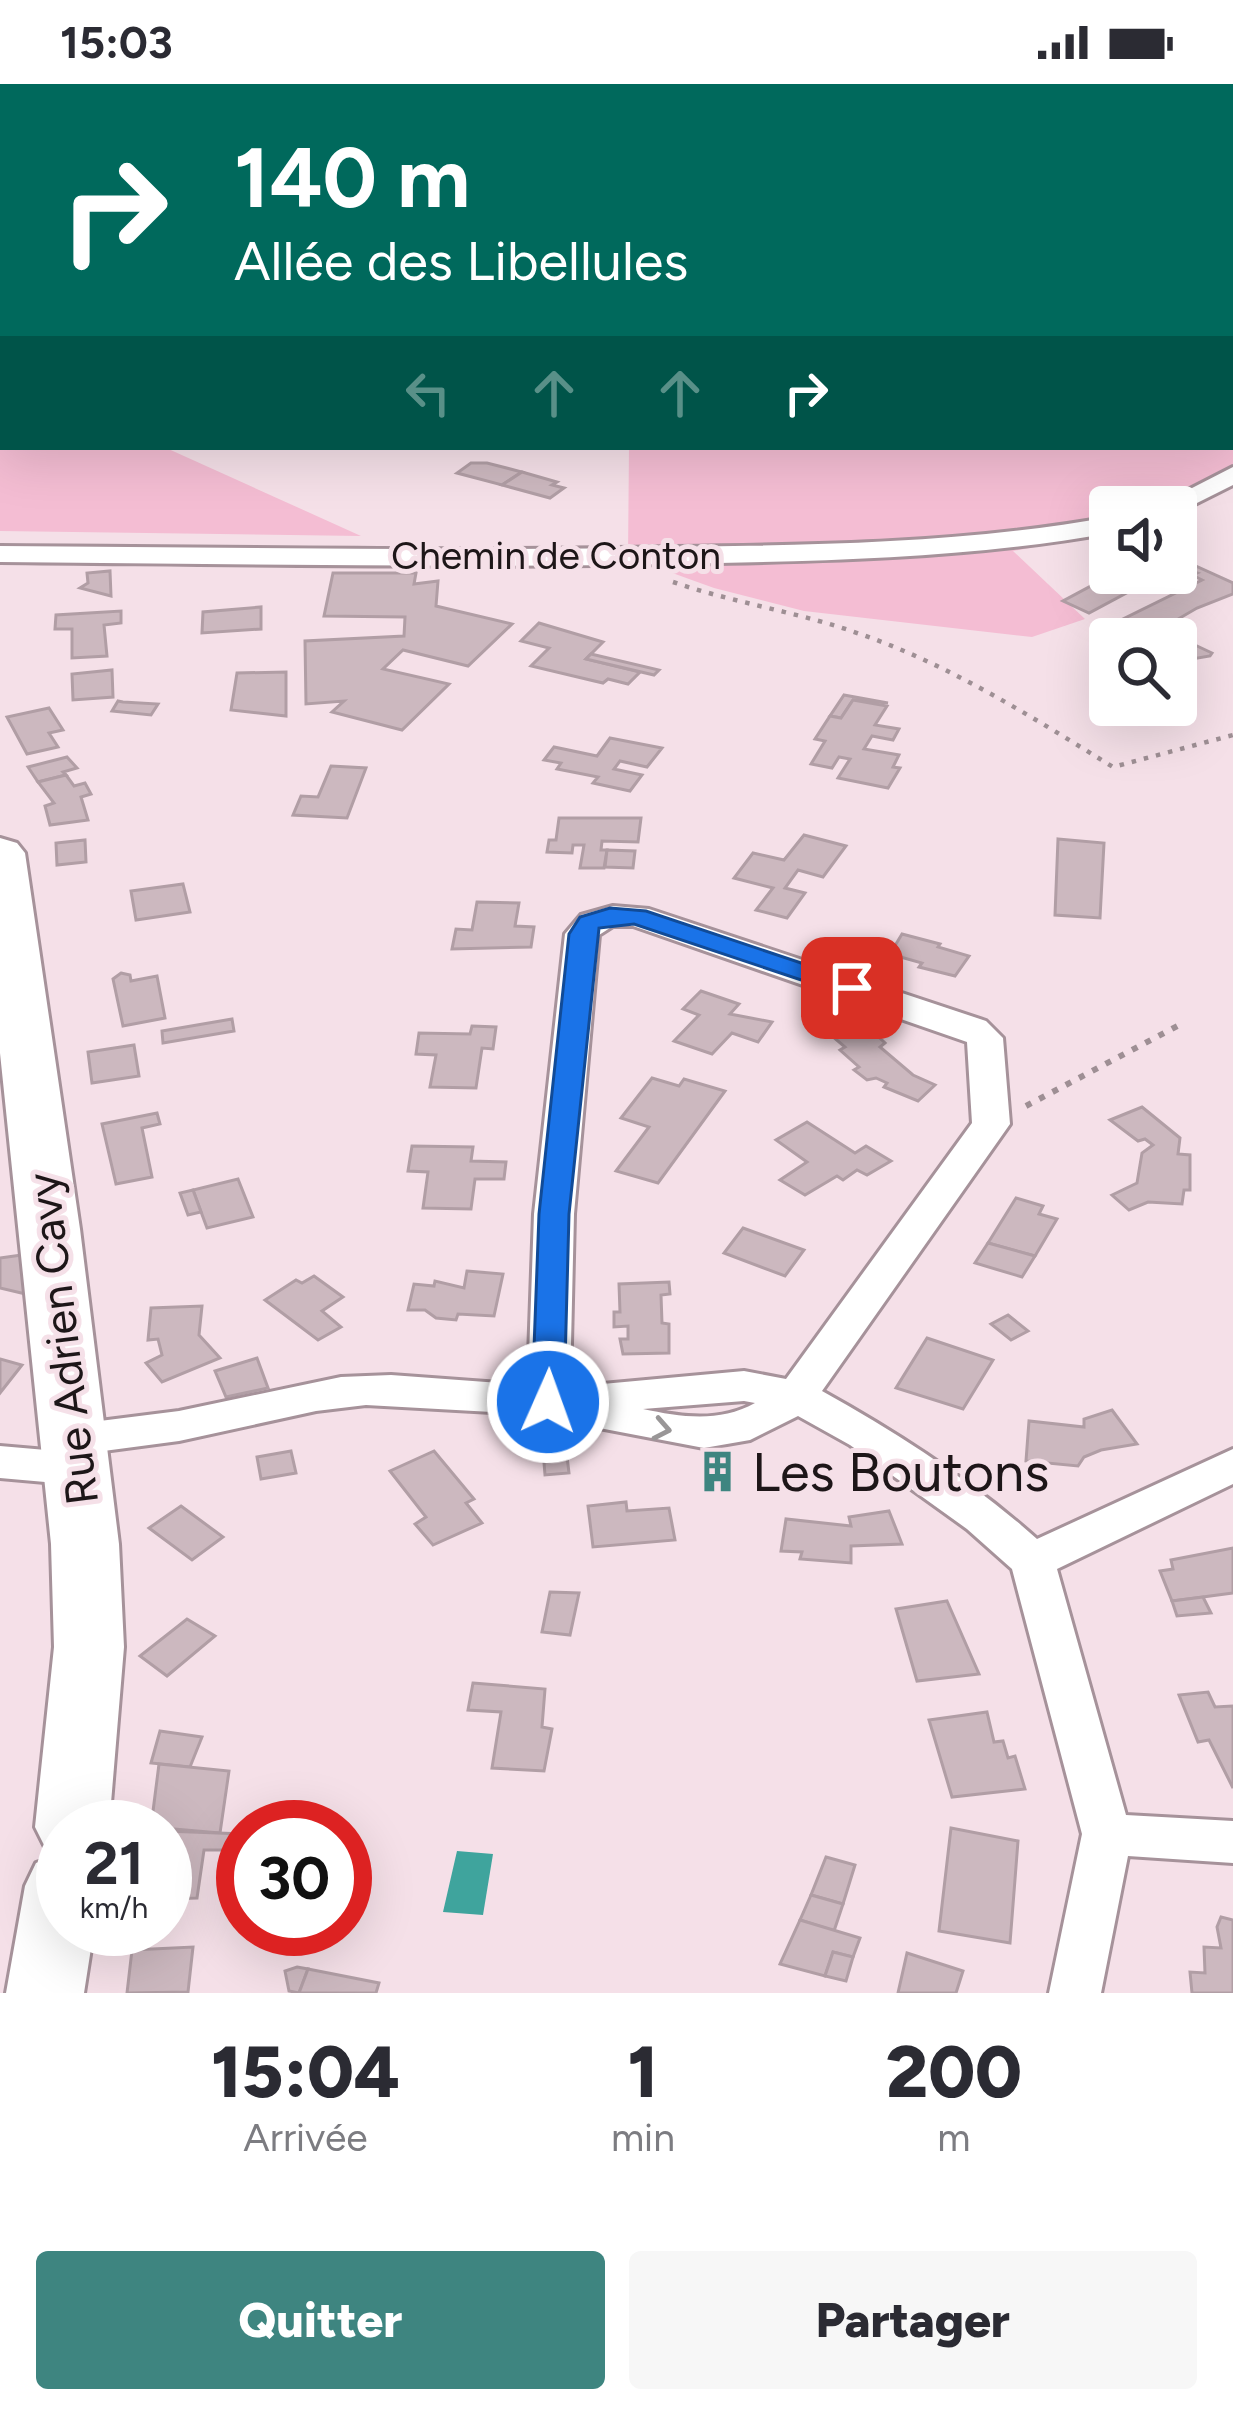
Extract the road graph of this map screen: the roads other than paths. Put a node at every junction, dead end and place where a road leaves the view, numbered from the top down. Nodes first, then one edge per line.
1 (1233, 476) edge
2 (1197, 493) edge
3 (1089, 528) edge
4 (0, 554) edge
5 (0, 853) edge
6 (796, 1396) junction
7 (548, 1402) junction
8 (78, 1454) junction
9 (0, 1462) edge
10 (1233, 1465) edge
11 (1032, 1561) junction
12 (75, 1800) edge
13 (1107, 1834) junction
14 (1233, 1842) edge
15 (52, 1956) edge
16 (46, 1993) edge
17 (1075, 1993) edge

1 - 2 street
3 - 4 street, Chemin de Conton
5 - 8 main road, Rue Adrien Cavy
6 - 7 street
6 - 7 street
6 - 11 street
7 - 8 street
8 - 9 street
8 - 12 main road, Rue Adrien Cavy
10 - 11 street
11 - 13 street
13 - 14 street
13 - 17 street
15 - 16 main road

